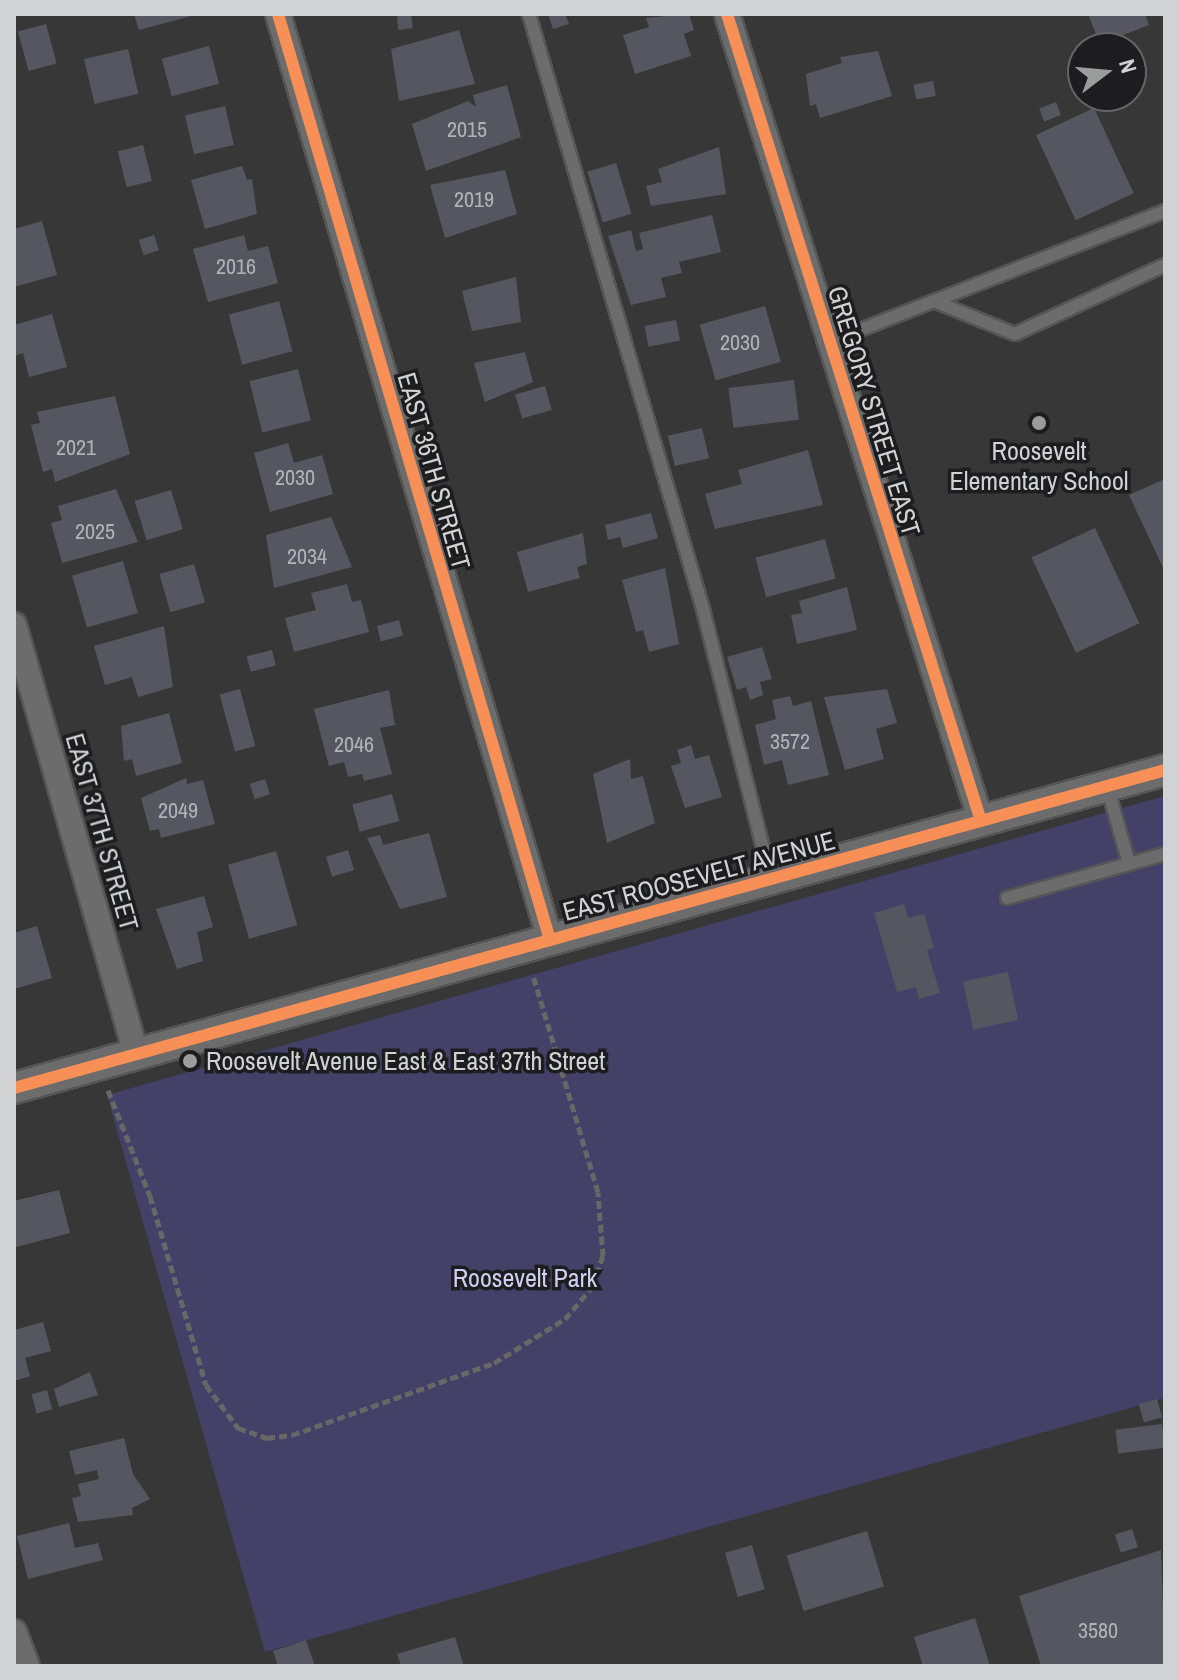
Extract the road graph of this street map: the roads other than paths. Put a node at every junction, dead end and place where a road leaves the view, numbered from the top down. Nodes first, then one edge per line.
1 (278, 14) edge
2 (529, 14) edge
3 (727, 14) edge
4 (1165, 211) edge
5 (1165, 265) edge
6 (936, 302) junction
7 (829, 342) junction
8 (14, 625) edge
9 (1165, 770) edge
10 (1107, 786) junction
11 (981, 821) junction
12 (1165, 854) edge
13 (1129, 864) junction
14 (771, 879) junction
15 (1007, 898) dead end
16 (537, 943) junction
17 (136, 1054) junction
18 (14, 1088) edge
19 (14, 1632) edge
20 (27, 1666) edge

1 - 16 street, EAST 36TH STREET
2 - 14 lane
3 - 7 street, GREGORY STREET EAST
4 - 6 lane
5 - 6 lane
6 - 7 lane
7 - 11 street, GREGORY STREET EAST
8 - 17 street, EAST 37TH STREET
9 - 10 street, EAST ROOSEVELT AVENUE
10 - 11 street, EAST ROOSEVELT AVENUE
10 - 13 lane
11 - 14 street, EAST ROOSEVELT AVENUE
12 - 13 lane
13 - 15 lane
14 - 16 street, EAST ROOSEVELT AVENUE
16 - 17 street, EAST ROOSEVELT AVENUE
17 - 18 street, EAST ROOSEVELT AVENUE
19 - 20 street

